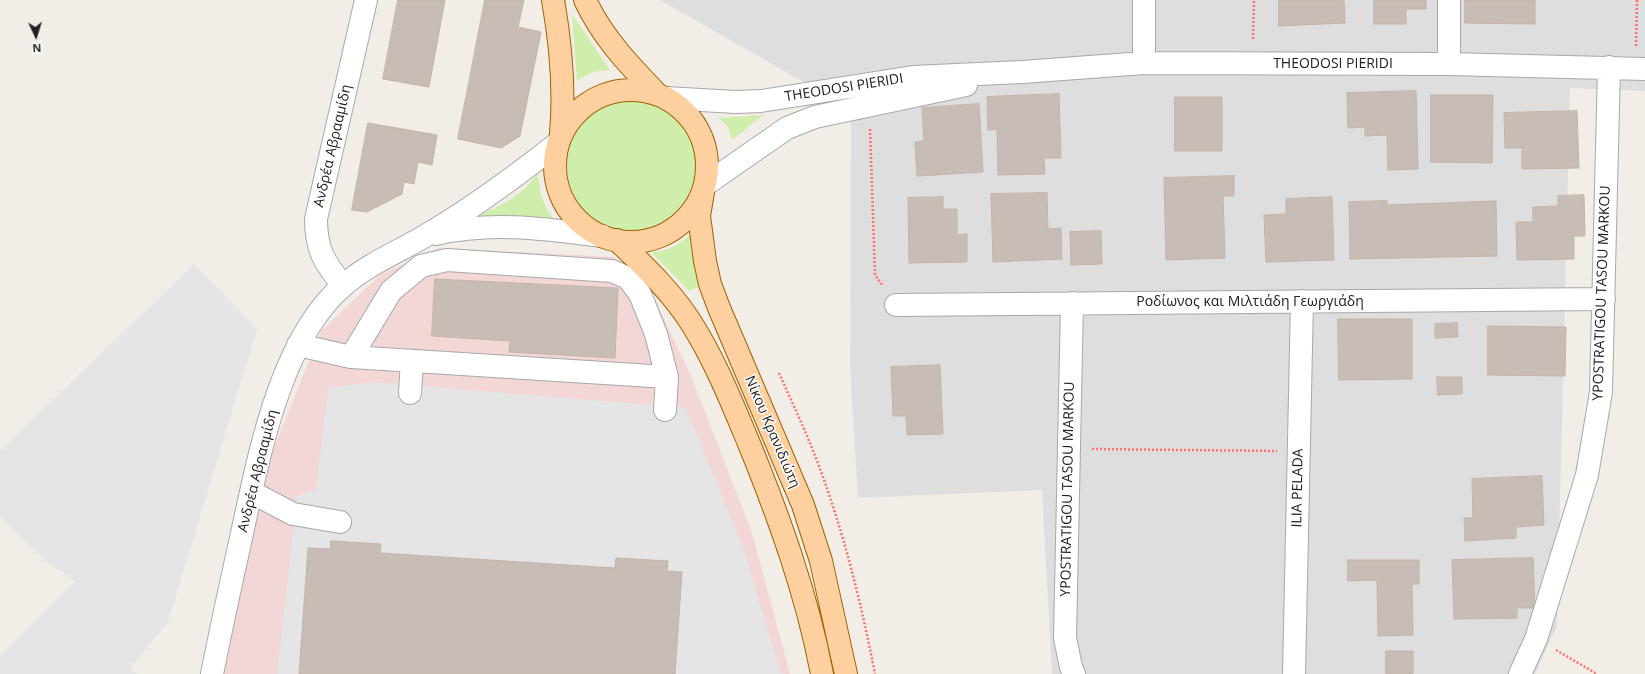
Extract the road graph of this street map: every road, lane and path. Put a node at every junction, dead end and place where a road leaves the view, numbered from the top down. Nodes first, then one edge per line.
1 (366, 0) edge
2 (553, 0) edge
3 (585, 0) edge
4 (1144, 0) edge
5 (1254, 0) edge
6 (1449, 0) edge
7 (1637, 0) edge
8 (1144, 63) junction
9 (1253, 63) junction
10 (1449, 64) junction
11 (1609, 67) junction
12 (1640, 69) edge
13 (1022, 72) junction
14 (661, 96) junction
15 (869, 105) junction
16 (560, 140) junction
17 (704, 188) junction
18 (425, 236) junction
19 (610, 238) junction
20 (343, 285) junction
21 (1604, 299) junction
22 (1302, 301) junction
23 (1072, 303) junction
24 (896, 305) joint
25 (298, 345) junction
26 (351, 357) junction
27 (412, 361) junction
28 (667, 377) junction
29 (410, 393) dead end
30 (665, 410) dead end
31 (1069, 449) junction
32 (1299, 452) junction
33 (251, 492) junction
34 (340, 522) dead end
35 (1536, 639) junction
36 (212, 674) edge
37 (822, 674) edge
38 (846, 674) edge
39 (1074, 674) edge
40 (1294, 674) edge
41 (1520, 674) edge
42 (1597, 674) edge

1 - 20 street, Ανδρέα Αβρααμίδη
2 - 16 main road
3 - 14 main road
4 - 8 street
5 - 9 path
6 - 10 street
7 - 12 path
8 - 9 street, THEODOSI PIERIDI
8 - 13 street, THEODOSI PIERIDI
9 - 10 street, THEODOSI PIERIDI
10 - 11 street, THEODOSI PIERIDI
11 - 12 street, THEODOSI PIERIDI
11 - 21 street, YPOSTRATIGOU TASOU MARKOU
13 - 14 street, THEODOSI PIERIDI
13 - 15 street, THEODOSI PIERIDI
14 - 16 main road
14 - 17 main road, Νίκου Κρανιδιώτη
15 - 17 street, THEODOSI PIERIDI
15 - 24 path
16 - 18 street, Ανδρέα Αβρααμίδη
16 - 19 main road, Νίκου Κρανιδιώτη
17 - 19 main road
17 - 38 main road, Νίκου Κρανιδιώτη
18 - 19 street, Ανδρέα Αβρααμίδη
18 - 20 street, Ανδρέα Αβρααμίδη
19 - 37 main road, Νίκου Κρανιδιώτη
20 - 25 street, Ανδρέα Αβρααμίδη
21 - 22 street, Ροδίωνος και Μιλτιάδη Γεωργιάδη
21 - 35 street, YPOSTRATIGOU TASOU MARKOU
22 - 23 street, Ροδίωνος και Μιλτιάδη Γεωργιάδη
22 - 32 street, ILIA PELADA
23 - 24 street, Ροδίωνος και Μιλτιάδη Γεωργιάδη
23 - 31 street, YPOSTRATIGOU TASOU MARKOU
25 - 26 street
25 - 33 street, Ανδρέα Αβρααμίδη
26 - 27 street
26 - 28 street
27 - 28 street
27 - 29 street
28 - 30 street
31 - 32 path
31 - 39 street, YPOSTRATIGOU TASOU MARKOU
32 - 40 street, ILIA PELADA
33 - 34 street
33 - 36 street, Ανδρέα Αβρααμίδη
35 - 41 street, YPOSTRATIGOU TASOU MARKOU
35 - 42 path

